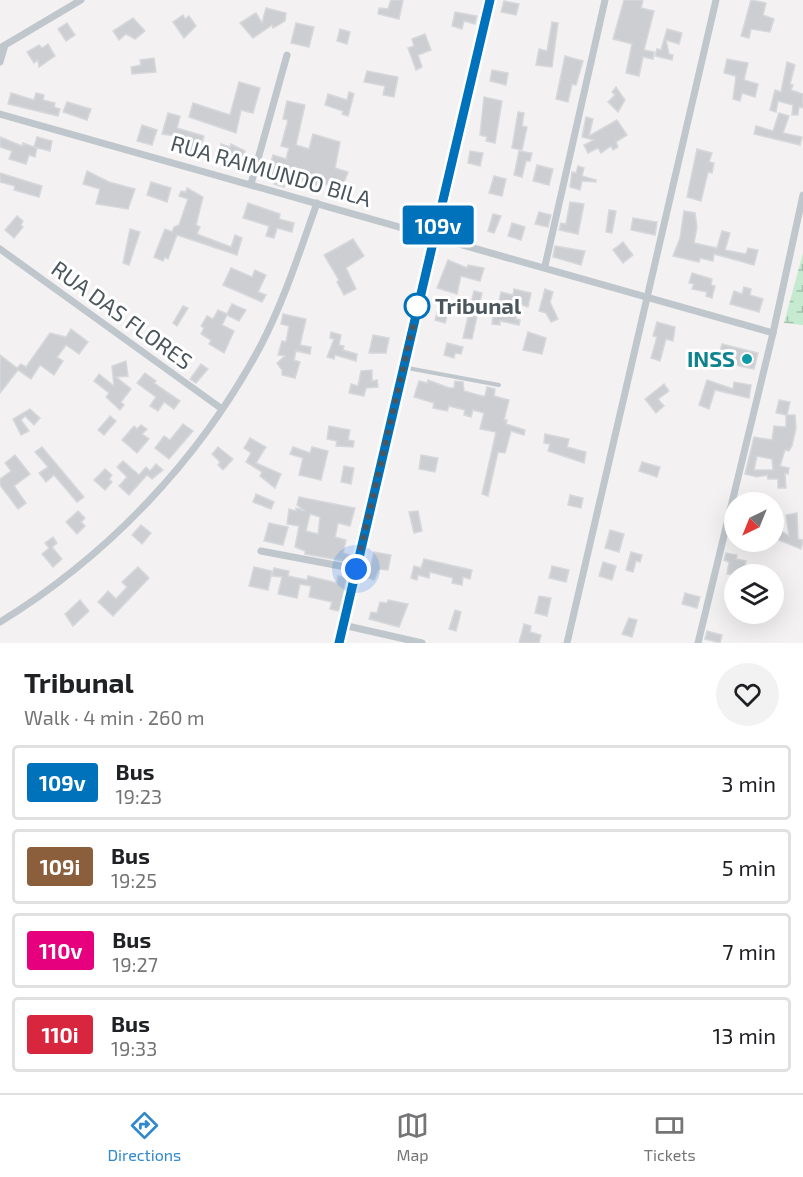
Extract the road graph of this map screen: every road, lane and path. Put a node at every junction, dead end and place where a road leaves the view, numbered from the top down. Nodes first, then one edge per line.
1 (81, 0) edge
2 (490, 0) edge
3 (605, 0) edge
4 (716, 0) edge
5 (3, 47) edge
6 (287, 55) dead end
7 (0, 62) edge
8 (0, 114) edge
9 (251, 184) junction
10 (803, 195) edge
11 (317, 203) junction
12 (435, 236) junction
13 (0, 249) edge
14 (545, 266) junction
15 (646, 297) junction
16 (773, 333) junction
17 (402, 367) junction
18 (499, 385) dead end
19 (222, 410) junction
20 (261, 551) dead end
21 (356, 569) junction
22 (0, 622) edge
23 (343, 625) junction
24 (338, 643) edge
25 (422, 643) edge
26 (567, 643) edge
27 (698, 643) edge

1 - 5 street
2 - 12 street
3 - 14 street
4 - 15 street
5 - 7 street
6 - 9 street
8 - 9 street, RUA RAIMUNDO BILA
9 - 11 street, RUA RAIMUNDO BILA
10 - 16 street
11 - 12 street, RUA RAIMUNDO BILA
11 - 19 street
12 - 14 street, RUA RAIMUNDO BILA
12 - 17 street
13 - 19 street, RUA DAS FLORES
14 - 15 street, RUA RAIMUNDO BILA
15 - 16 street, RUA RAIMUNDO BILA
15 - 26 street
16 - 27 street
17 - 18 lane
17 - 21 street
19 - 22 street
20 - 21 street
21 - 23 street
23 - 24 street
23 - 25 street

